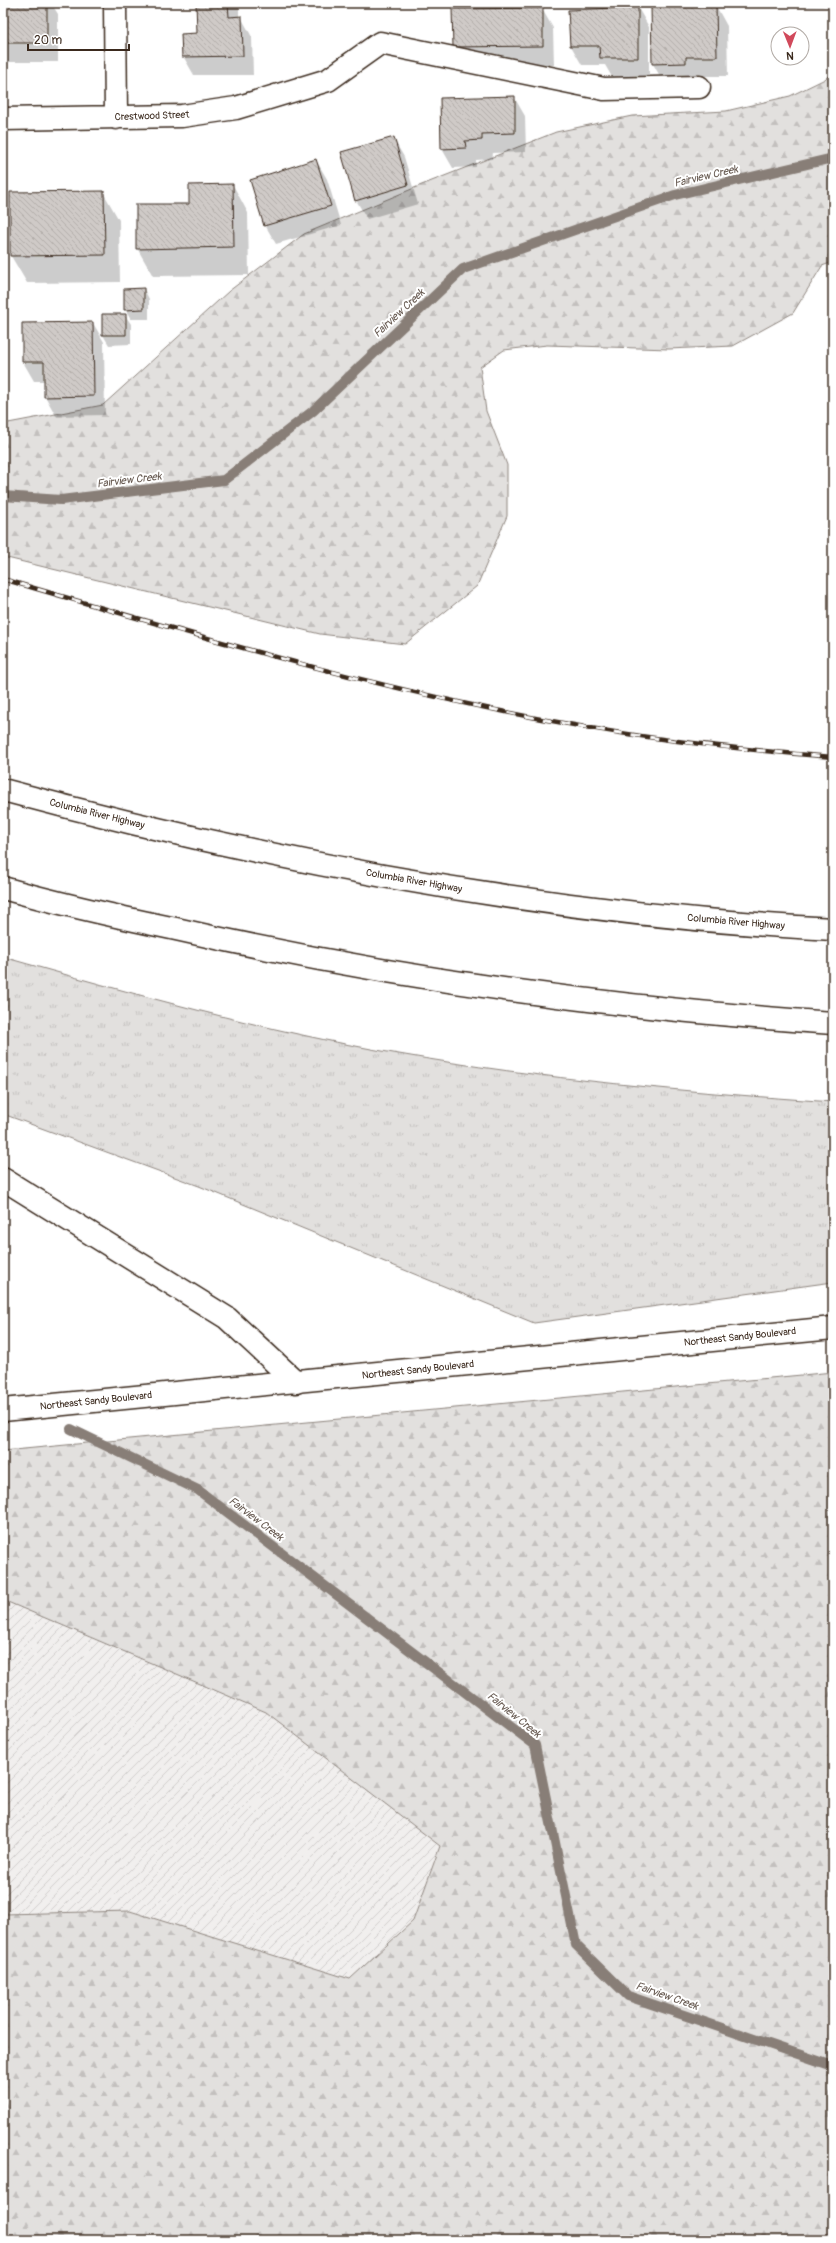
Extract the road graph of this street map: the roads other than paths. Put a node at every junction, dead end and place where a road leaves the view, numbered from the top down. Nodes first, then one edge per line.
1 (115, 3) edge
2 (699, 87) dead end
3 (116, 118) junction
4 (3, 119) edge
5 (3, 790) edge
6 (3, 888) edge
7 (833, 929) edge
8 (833, 1023) edge
9 (3, 1179) edge
10 (833, 1328) edge
11 (296, 1382) junction
12 (3, 1410) edge

1 - 3 main road
2 - 3 main road, Crestwood Street
3 - 4 main road, Crestwood Street
5 - 7 main road, Columbia River Highway
6 - 8 main road
9 - 11 main road
10 - 11 main road, Northeast Sandy Boulevard
11 - 12 main road, Northeast Sandy Boulevard

